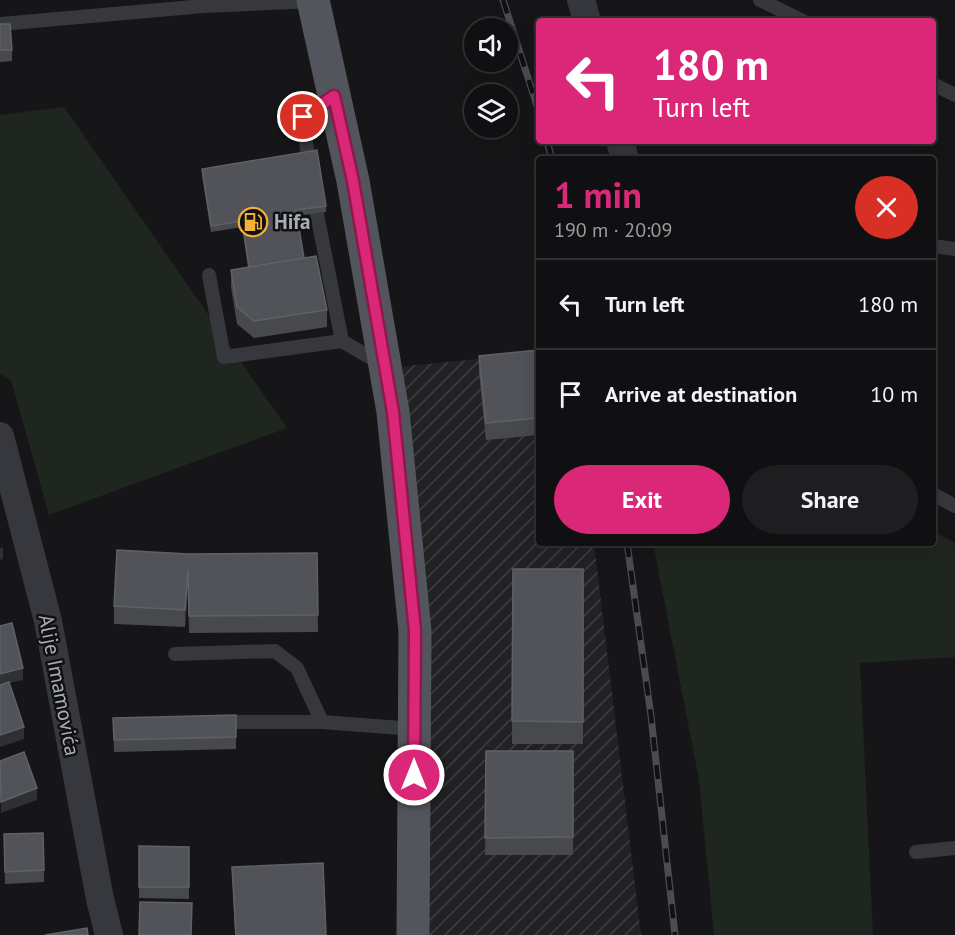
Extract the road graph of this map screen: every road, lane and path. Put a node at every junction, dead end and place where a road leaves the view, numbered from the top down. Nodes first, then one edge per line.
1 (581, 0) edge
2 (760, 0) edge
3 (314, 1) edge
4 (586, 18) edge
5 (797, 18) edge
6 (0, 24) edge
7 (936, 86) edge
8 (955, 95) edge
9 (334, 96) junction
10 (308, 158) edge
11 (317, 214) edge
12 (936, 246) edge
13 (955, 249) edge
14 (209, 275) dead end
15 (342, 341) junction
16 (387, 368) junction
17 (0, 436) edge
18 (936, 496) edge
19 (955, 506) edge
20 (175, 654) dead end
21 (204, 722) edge
22 (322, 722) junction
23 (414, 729) junction
24 (955, 848) edge
25 (916, 852) dead end
26 (109, 935) edge
27 (413, 935) edge

1 - 4 street
2 - 5 lane
3 - 6 lane
3 - 9 main road
7 - 8 lane
9 - 10 lane
9 - 16 main road
11 - 15 lane
12 - 13 lane
14 - 15 lane
15 - 16 lane
16 - 23 main road
17 - 26 street, Alije Imamovića
18 - 19 lane
20 - 22 lane
21 - 22 lane
22 - 23 lane
23 - 27 main road
24 - 25 lane

